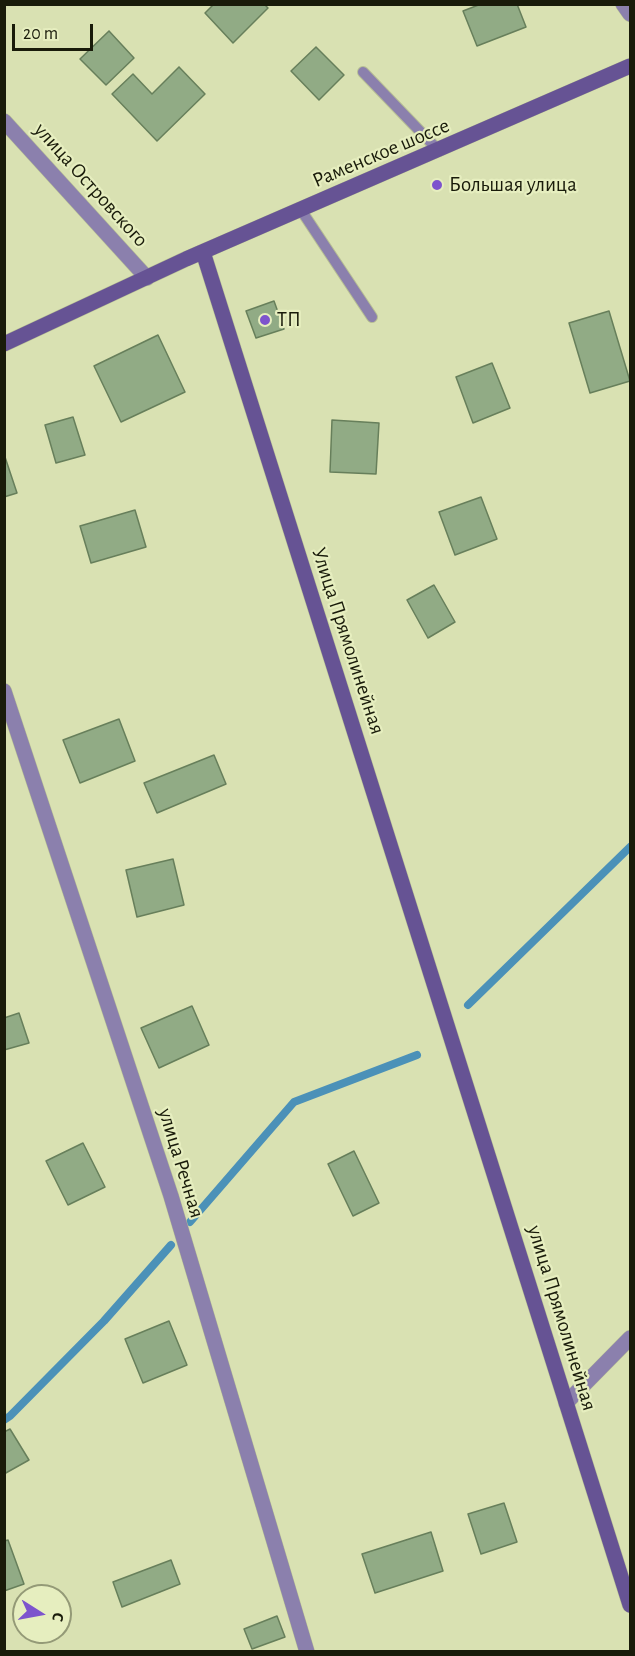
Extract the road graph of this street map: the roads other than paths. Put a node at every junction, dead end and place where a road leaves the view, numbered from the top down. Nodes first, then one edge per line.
1 (623, 4) edge
2 (630, 14) edge
3 (630, 66) edge
4 (363, 72) dead end
5 (4, 120) edge
6 (440, 151) junction
7 (301, 210) junction
8 (203, 252) junction
9 (147, 278) junction
10 (372, 317) dead end
11 (4, 344) edge
12 (4, 691) edge
13 (453, 1044) joint
14 (630, 1338) edge
15 (566, 1403) junction
16 (630, 1605) edge
17 (307, 1652) edge

1 - 2 street
3 - 6 street, Раменское шоссе
4 - 6 lane
5 - 9 street, улица Островского
6 - 7 street, Раменское шоссе
7 - 8 street, Раменское шоссе
7 - 10 lane
8 - 9 street, Раменское шоссе
8 - 13 street, Улица Прямолинейная
9 - 11 street, Раменское шоссе
12 - 17 street, улица Речная
13 - 15 street, улица Прямолинейная
14 - 15 street
15 - 16 street, улица Прямолинейная

